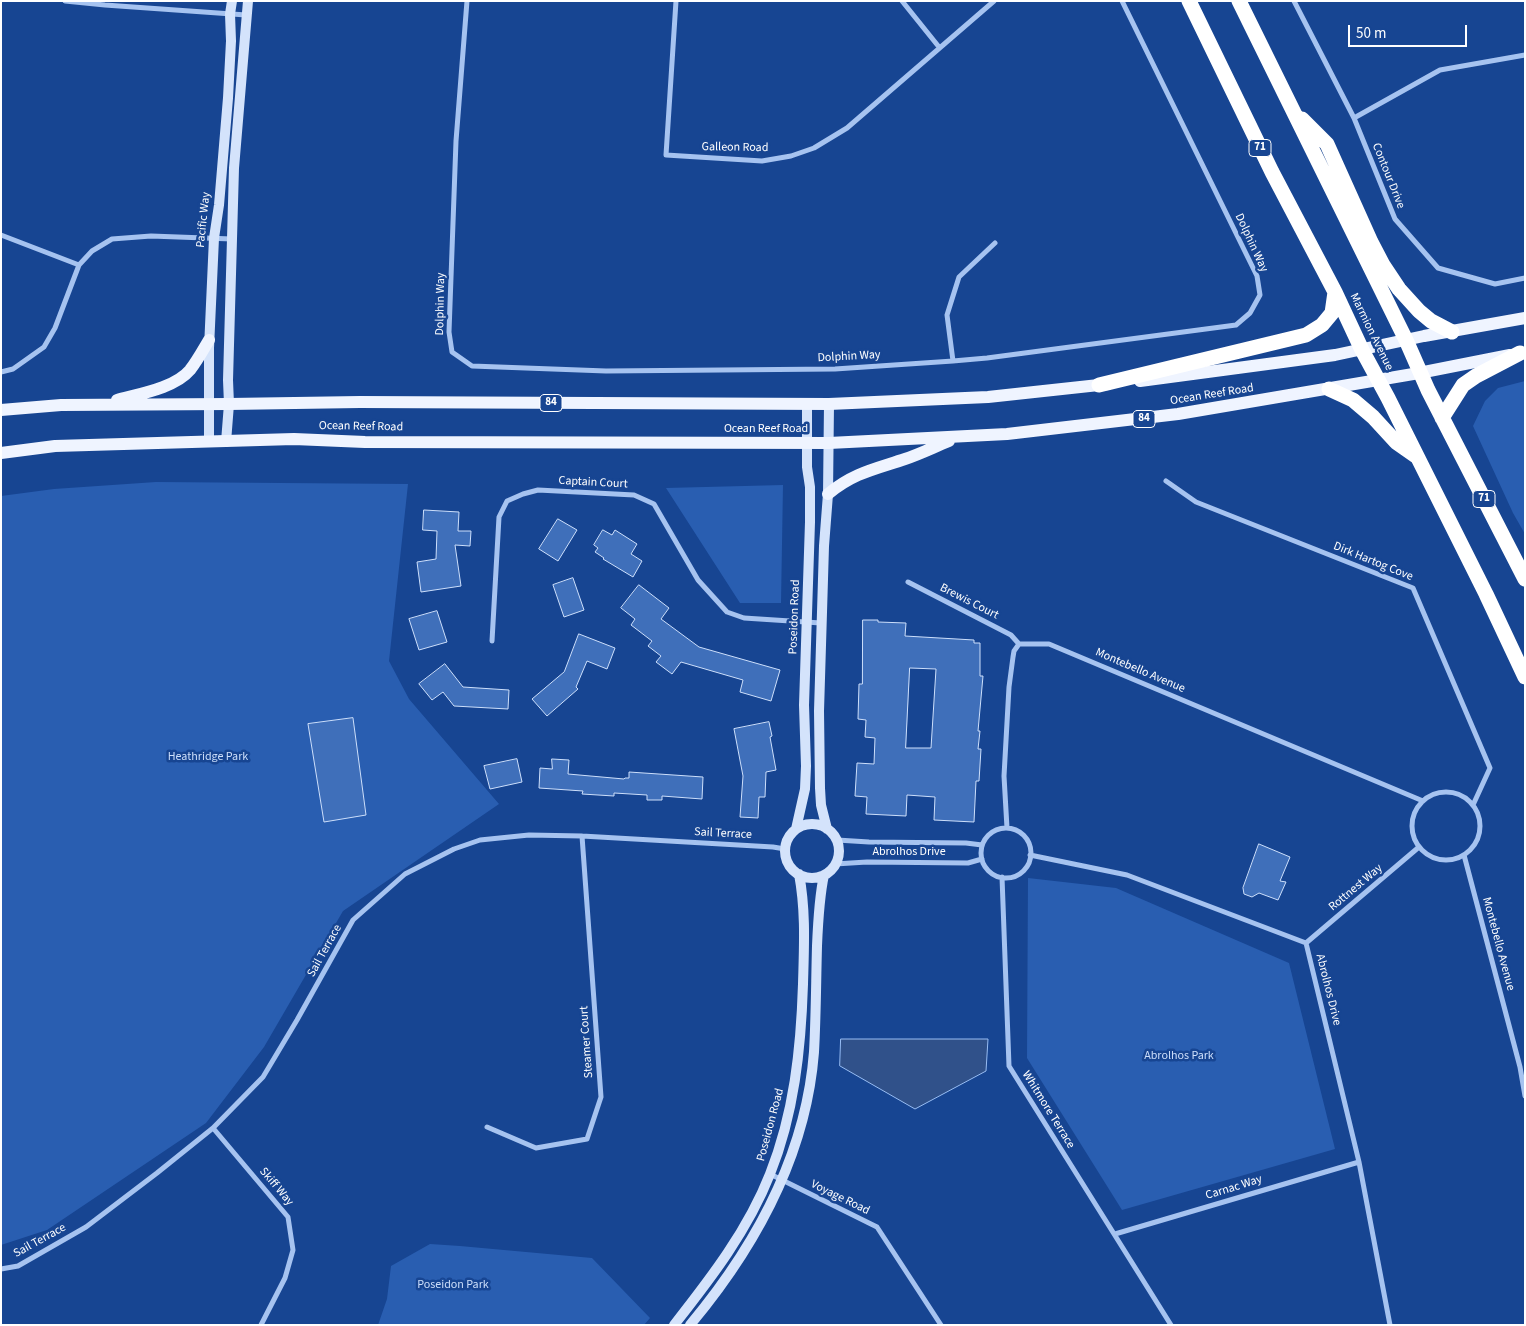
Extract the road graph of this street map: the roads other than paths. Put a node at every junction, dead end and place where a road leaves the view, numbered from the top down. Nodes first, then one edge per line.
1 (65, 1) edge
2 (232, 1) edge
3 (248, 1) edge
4 (467, 1) edge
5 (676, 1) edge
6 (902, 1) edge
7 (994, 1) edge
8 (1122, 1) edge
9 (1189, 1) edge
10 (1239, 1) edge
11 (1294, 1) edge
12 (230, 14) junction
13 (246, 15) junction
14 (939, 47) junction
15 (1525, 55) edge
16 (1292, 109) junction
17 (1354, 118) junction
18 (1, 235) edge
19 (214, 238) junction
20 (232, 239) junction
21 (995, 243) dead end
22 (79, 265) junction
23 (1525, 278) edge
24 (1335, 292) junction
25 (1525, 318) edge
26 (1452, 332) junction
27 (209, 340) junction
28 (1406, 340) junction
29 (1362, 350) junction
30 (1522, 353) edge
31 (954, 361) junction
32 (1, 372) edge
33 (1420, 373) junction
34 (1378, 380) junction
35 (1099, 386) junction
36 (1329, 389) junction
37 (208, 404) junction
38 (229, 404) junction
39 (807, 404) junction
40 (829, 404) junction
41 (98, 405) junction
42 (1, 410) edge
43 (1442, 418) junction
44 (958, 438) junction
45 (209, 442) junction
46 (226, 442) junction
47 (807, 443) junction
48 (829, 443) junction
49 (1, 453) edge
50 (1417, 456) junction
51 (1166, 481) dead end
52 (828, 494) junction
53 (1525, 579) edge
54 (908, 582) dead end
55 (808, 622) junction
56 (821, 624) junction
57 (492, 641) dead end
58 (1019, 644) junction
59 (1525, 676) edge
60 (1423, 801) junction
61 (1473, 805) junction
62 (1007, 828) junction
63 (796, 829) junction
64 (827, 829) junction
65 (582, 836) junction
66 (836, 840) junction
67 (982, 845) junction
68 (1419, 847) junction
69 (785, 849) junction
70 (1030, 855) junction
71 (1464, 856) junction
72 (982, 859) junction
73 (835, 864) junction
74 (799, 874) junction
75 (824, 875) junction
76 (1002, 877) junction
77 (1306, 944) junction
78 (1525, 1096) edge
79 (487, 1127) dead end
80 (213, 1128) junction
81 (1359, 1162) junction
82 (770, 1174) junction
83 (782, 1181) junction
84 (1115, 1234) junction
85 (1, 1269) edge
86 (261, 1325) edge
87 (674, 1325) edge
88 (690, 1325) edge
89 (941, 1325) edge
90 (1171, 1325) edge
91 (1390, 1325) edge

1 - 12 street
2 - 12 street, Pacific Way
3 - 13 street
4 - 31 street, Dolphin Way
5 - 14 street, Galleon Road
6 - 14 street
7 - 14 street, Galleon Road
8 - 31 street, Dolphin Way
9 - 24 highway, Marmion Avenue / 71
10 - 16 highway, 71
11 - 17 street, Contour Drive
12 - 13 street
12 - 19 street, Pacific Way
13 - 20 street
15 - 17 street
16 - 26 highway
16 - 28 highway, 71
17 - 23 street, Contour Drive
18 - 22 street
19 - 20 street
19 - 22 street
19 - 27 street, Pacific Way
20 - 38 street
21 - 31 street
22 - 32 street
24 - 29 highway, Marmion Avenue / 71
24 - 35 highway
25 - 26 main road, Ocean Reef Road
26 - 28 main road, Ocean Reef Road
27 - 37 street, Pacific Way
27 - 41 main road
28 - 29 main road, Ocean Reef Road
28 - 33 highway, 71
29 - 34 highway, Marmion Avenue / 71
29 - 35 main road, Ocean Reef Road / 84
30 - 33 main road, Ocean Reef Road
30 - 43 highway
33 - 34 main road, Ocean Reef Road
33 - 43 highway, 71
34 - 36 main road, Ocean Reef Road / 84
34 - 50 highway, Marmion Avenue / 71
35 - 40 main road, Ocean Reef Road / 84
36 - 44 main road, Ocean Reef Road / 84
36 - 50 highway
37 - 38 main road, Ocean Reef Road / 84
37 - 41 main road, Ocean Reef Road / 84
37 - 45 street, Pacific Way
38 - 39 main road, Ocean Reef Road / 84
38 - 46 street
39 - 40 main road, Ocean Reef Road / 84
39 - 47 street, Poseidon Road
40 - 48 street
41 - 42 main road, Ocean Reef Road / 84
43 - 53 highway, 71
44 - 48 main road, Ocean Reef Road / 84
44 - 52 main road
45 - 46 main road, Ocean Reef Road / 84
45 - 49 main road, Ocean Reef Road / 84
46 - 47 main road, Ocean Reef Road / 84
47 - 48 main road, Ocean Reef Road / 84
47 - 55 street, Poseidon Road
48 - 52 street
50 - 59 highway, Marmion Avenue / 71
51 - 61 street, Dirk Hartog Cove
52 - 56 street
54 - 58 street, Brewis Court
55 - 56 street, Captain Court
55 - 57 street, Captain Court
55 - 63 street, Poseidon Road
56 - 64 street
58 - 60 street, Montebello Avenue
58 - 62 street
60 - 61 street
60 - 68 street
61 - 71 street
62 - 67 street
62 - 70 street
63 - 64 street
63 - 69 street
64 - 66 street
65 - 69 street, Sail Terrace
65 - 79 street, Steamer Court
65 - 80 street, Sail Terrace
66 - 67 street, Abrolhos Drive
66 - 73 street
67 - 72 street
68 - 71 street
68 - 77 street, Rottnest Way
69 - 74 street
70 - 76 street
70 - 77 street, Abrolhos Drive
71 - 78 street, Montebello Avenue
72 - 73 street, Abrolhos Drive
72 - 76 street
73 - 75 street
74 - 75 street
74 - 82 street, Poseidon Road
75 - 83 street
76 - 84 street, Whitmore Terrace
77 - 81 street, Abrolhos Drive
80 - 85 street, Sail Terrace
80 - 86 street, Skiff Way
81 - 84 street, Carnac Way
81 - 91 street, Abrolhos Drive
82 - 83 street, Voyage Road
82 - 87 street, Poseidon Road
83 - 88 street
83 - 89 street, Voyage Road
84 - 90 street, Whitmore Terrace

